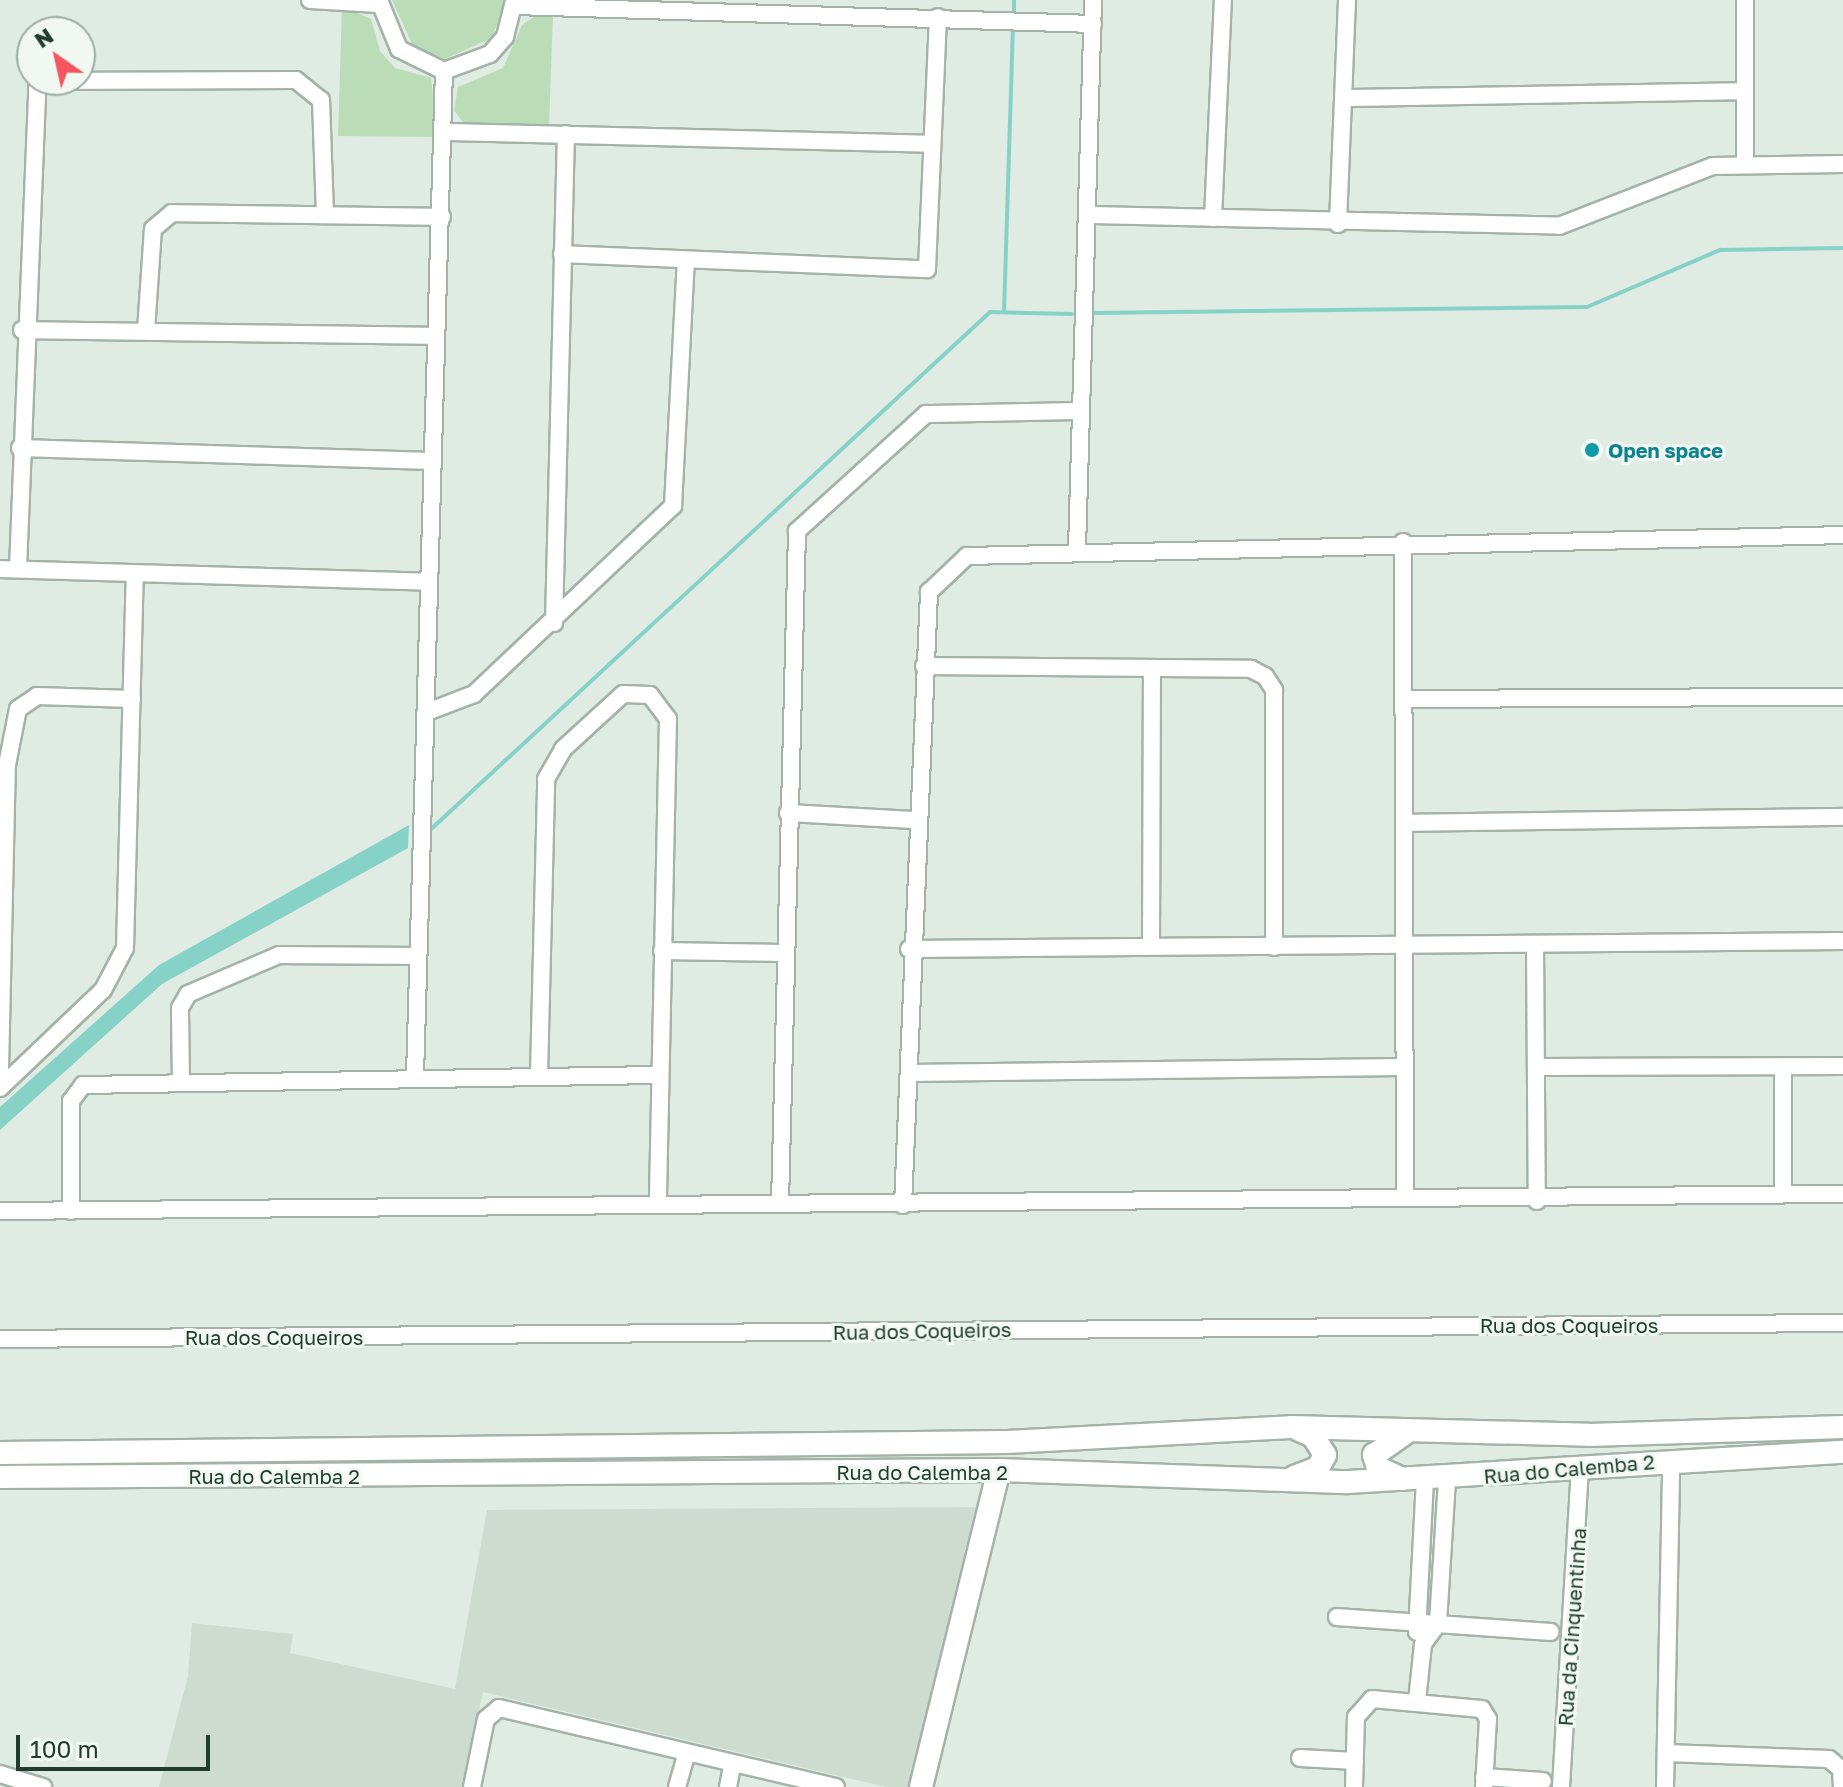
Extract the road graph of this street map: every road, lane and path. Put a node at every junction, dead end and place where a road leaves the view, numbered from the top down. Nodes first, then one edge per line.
1 (310, 0) edge
2 (1093, 0) edge
3 (1223, 0) edge
4 (1347, 0) edge
5 (1745, 0) edge
6 (378, 2) edge
7 (514, 3) edge
8 (568, 3) edge
9 (690, 5) edge
10 (813, 6) edge
11 (938, 17) junction
12 (1093, 24) junction
13 (444, 71) junction
14 (1745, 91) junction
15 (1345, 98) junction
16 (447, 132) junction
17 (566, 134) junction
18 (932, 144) junction
19 (1745, 162) junction
20 (1843, 164) edge
21 (325, 215) junction
22 (1089, 215) junction
23 (442, 217) junction
24 (1213, 218) junction
25 (1338, 224) junction
26 (562, 254) junction
27 (686, 262) junction
28 (22, 330) junction
29 (146, 331) junction
30 (436, 336) junction
31 (1081, 411) junction
32 (20, 448) junction
33 (431, 461) junction
34 (1843, 535) edge
35 (1403, 542) junction
36 (1077, 549) junction
37 (0, 569) edge
38 (18, 569) junction
39 (135, 575) junction
40 (429, 582) junction
41 (554, 623) junction
42 (924, 666) junction
43 (1152, 672) junction
44 (1843, 697) edge
45 (132, 699) junction
46 (1407, 699) junction
47 (427, 712) junction
48 (788, 813) junction
49 (1843, 817) edge
50 (914, 820) junction
51 (1405, 823) junction
52 (1843, 941) edge
53 (1535, 944) junction
54 (1151, 945) junction
55 (1274, 947) junction
56 (909, 949) junction
57 (1402, 949) junction
58 (662, 951) junction
59 (784, 953) junction
60 (415, 956) junction
61 (1843, 1066) edge
62 (1402, 1067) junction
63 (1539, 1067) junction
64 (0, 1069) edge
65 (1783, 1069) junction
66 (909, 1073) junction
67 (539, 1075) junction
68 (657, 1075) junction
69 (415, 1076) junction
70 (181, 1082) junction
71 (0, 1088) edge
72 (1783, 1194) junction
73 (1843, 1194) edge
74 (1405, 1198) junction
75 (1537, 1201) junction
76 (658, 1203) junction
77 (780, 1203) junction
78 (903, 1205) junction
79 (0, 1211) edge
80 (71, 1211) junction
81 (1843, 1323) edge
82 (0, 1339) edge
83 (1291, 1427) junction
84 (1843, 1427) edge
85 (1410, 1431) junction
86 (1843, 1452) edge
87 (0, 1453) edge
88 (1671, 1461) junction
89 (1580, 1468) junction
90 (999, 1470) junction
91 (0, 1477) edge
92 (1286, 1480) junction
93 (1426, 1480) junction
94 (1337, 1617) dead end
95 (1413, 1623) junction
96 (1438, 1623) junction
97 (1550, 1632) dead end
98 (1423, 1644) junction
99 (1417, 1701) junction
100 (1666, 1753) junction
101 (686, 1755) junction
102 (1300, 1758) dead end
103 (1355, 1761) junction
104 (732, 1766) junction
105 (0, 1774) edge
106 (1543, 1781) dead end
107 (1484, 1782) edge
108 (43, 1787) edge
109 (472, 1787) edge
110 (677, 1787) edge
111 (728, 1787) edge
112 (831, 1787) edge
113 (921, 1787) edge
114 (1354, 1787) edge
115 (1561, 1787) edge
116 (1665, 1787) edge
117 (1842, 1787) edge

1 - 6 street
2 - 12 street
3 - 24 street
4 - 15 street
5 - 14 street
6 - 13 street
7 - 8 street
7 - 13 street
8 - 9 street
9 - 10 street
10 - 11 street
11 - 12 street
11 - 18 street
12 - 22 street
13 - 16 street
14 - 15 street
14 - 19 street
15 - 25 street
16 - 17 street
16 - 23 street
17 - 18 street
17 - 26 street
18 - 27 street
19 - 20 street
19 - 25 street
21 - 23 street
21 - 28 street
21 - 29 street
22 - 24 street
22 - 31 street
23 - 30 street
24 - 25 street
26 - 27 street
26 - 41 street
27 - 41 street
28 - 29 street
28 - 32 street
29 - 30 street
30 - 33 street
31 - 36 street
31 - 48 street
32 - 33 street
32 - 38 street
33 - 40 street
34 - 35 street
35 - 36 street
35 - 46 street
36 - 42 street
37 - 38 street
38 - 39 street
39 - 40 street
39 - 45 street
40 - 47 street
41 - 47 street
42 - 43 street
42 - 50 street
43 - 54 street
43 - 55 street
44 - 46 street
45 - 64 street
45 - 71 street
46 - 51 street
47 - 60 street
48 - 50 street
48 - 59 street
49 - 51 street
50 - 56 street
51 - 57 street
52 - 53 street
53 - 57 street
53 - 63 street
54 - 55 street
54 - 56 street
55 - 57 street
56 - 66 street
57 - 62 street
58 - 59 street
58 - 67 street
58 - 68 street
59 - 77 street
60 - 69 street
60 - 70 street
61 - 65 street
62 - 66 street
62 - 74 street
63 - 65 street
63 - 75 street
65 - 72 street
66 - 78 street
67 - 68 street
67 - 69 street
68 - 76 street
69 - 70 street
70 - 80 street
72 - 73 street
72 - 75 street
74 - 75 street
74 - 78 street
76 - 77 street
76 - 80 street
77 - 78 street
79 - 80 street
81 - 82 street, Rua dos Coqueiros
83 - 85 main road, Rua do Calemba 2
83 - 87 main road, Rua do Calemba 2
83 - 92 main road
84 - 85 main road, Rua do Calemba 2
85 - 93 main road
86 - 88 main road, Rua do Calemba 2
88 - 89 main road, Rua do Calemba 2
88 - 100 street
89 - 93 main road, Rua do Calemba 2
89 - 115 street, Rua da Cinquentinha
90 - 91 main road, Rua do Calemba 2
90 - 92 main road, Rua do Calemba 2
90 - 113 main road
92 - 93 main road, Rua do Calemba 2
93 - 95 street
93 - 96 street
94 - 95 street
95 - 96 street
95 - 98 street
96 - 97 street
96 - 98 street
98 - 99 street
99 - 103 street
99 - 107 street
100 - 116 street
100 - 117 street
101 - 104 street
101 - 109 street
101 - 110 street
102 - 103 street
103 - 114 street
104 - 111 street
104 - 112 street
105 - 108 street
106 - 107 street

